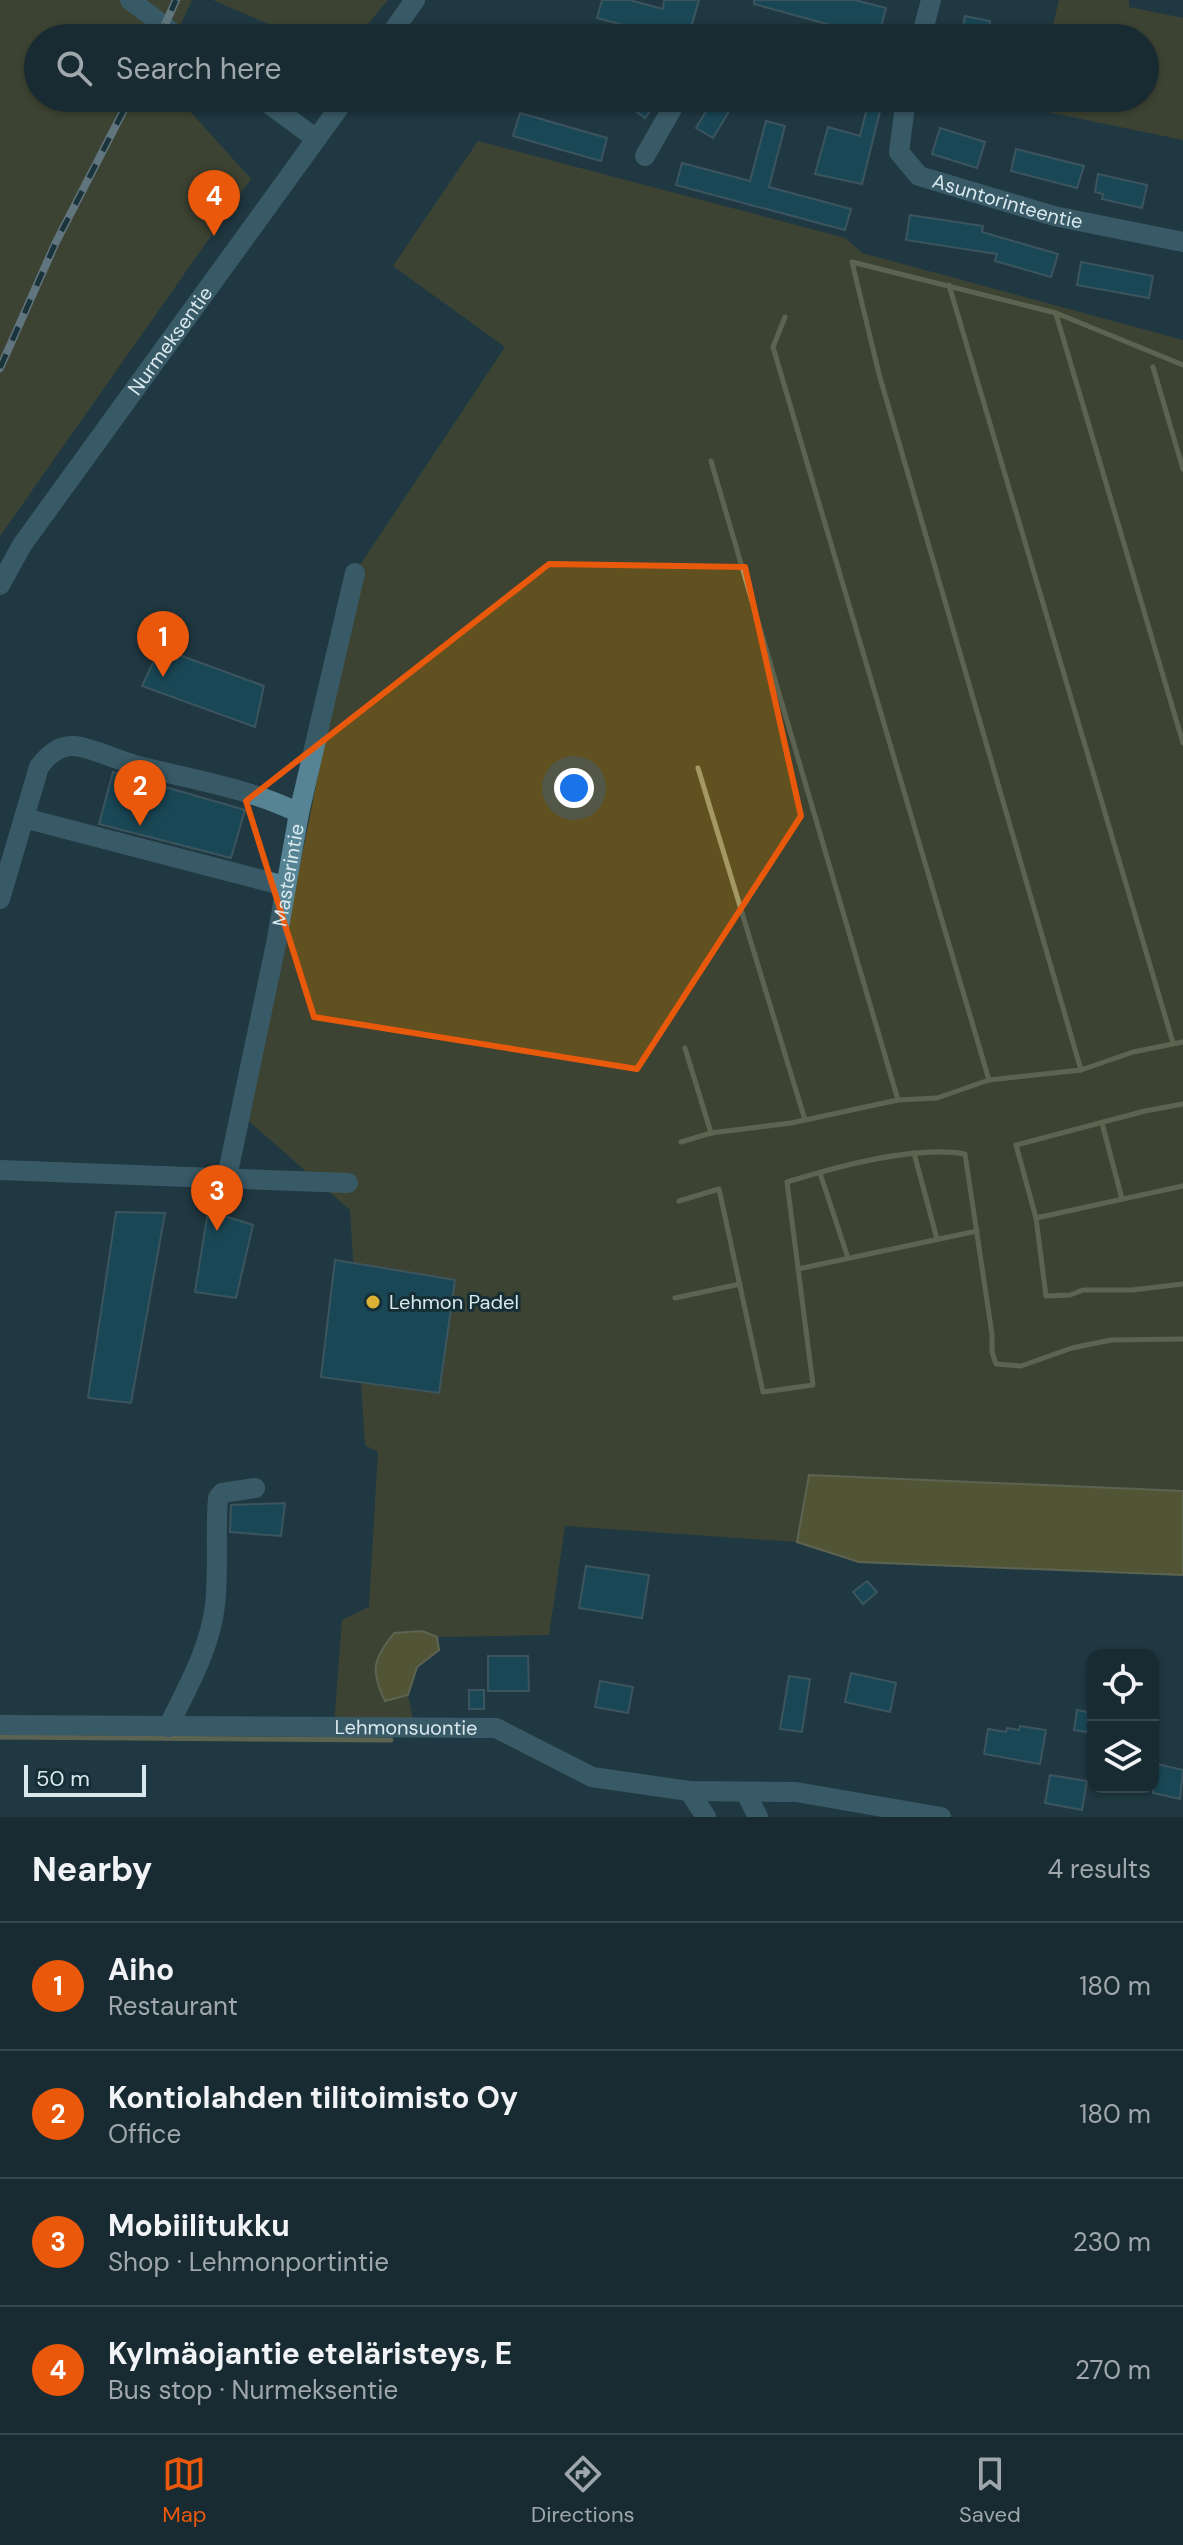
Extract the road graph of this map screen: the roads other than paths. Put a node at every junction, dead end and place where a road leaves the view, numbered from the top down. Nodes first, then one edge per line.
1 (130, 0) edge
2 (415, 0) edge
3 (931, 0) edge
4 (162, 24) edge
5 (398, 24) edge
6 (925, 24) edge
7 (280, 112) edge
8 (335, 112) edge
9 (670, 112) edge
10 (904, 112) edge
11 (315, 138) junction
12 (645, 156) dead end
13 (1183, 242) edge
14 (355, 573) dead end
15 (0, 585) edge
16 (299, 813) junction
17 (24, 818) junction
18 (285, 886) junction
19 (0, 899) edge
20 (0, 1170) edge
21 (227, 1177) junction
22 (348, 1183) dead end
23 (255, 1488) dead end
24 (0, 1725) edge
25 (168, 1727) junction
26 (689, 1791) junction
27 (746, 1793) junction
28 (706, 1817) edge
29 (758, 1817) edge
30 (941, 1817) edge

1 - 4 street
2 - 5 street
3 - 6 street
7 - 11 street
8 - 11 street, Nurmeksentie
9 - 12 street
10 - 13 street, Asuntorinteentie
11 - 15 street, Nurmeksentie
14 - 16 street, Masterintie
16 - 17 street
16 - 18 street, Masterintie
17 - 18 street
17 - 19 street
18 - 21 street, Masterintie
20 - 21 street
21 - 22 street
23 - 25 street
24 - 25 street, Lehmonsuontie
25 - 26 street, Lehmonsuontie
26 - 27 street, Lehmonsuontie
26 - 28 street
27 - 29 street
27 - 30 street, Lehmonsuontie

